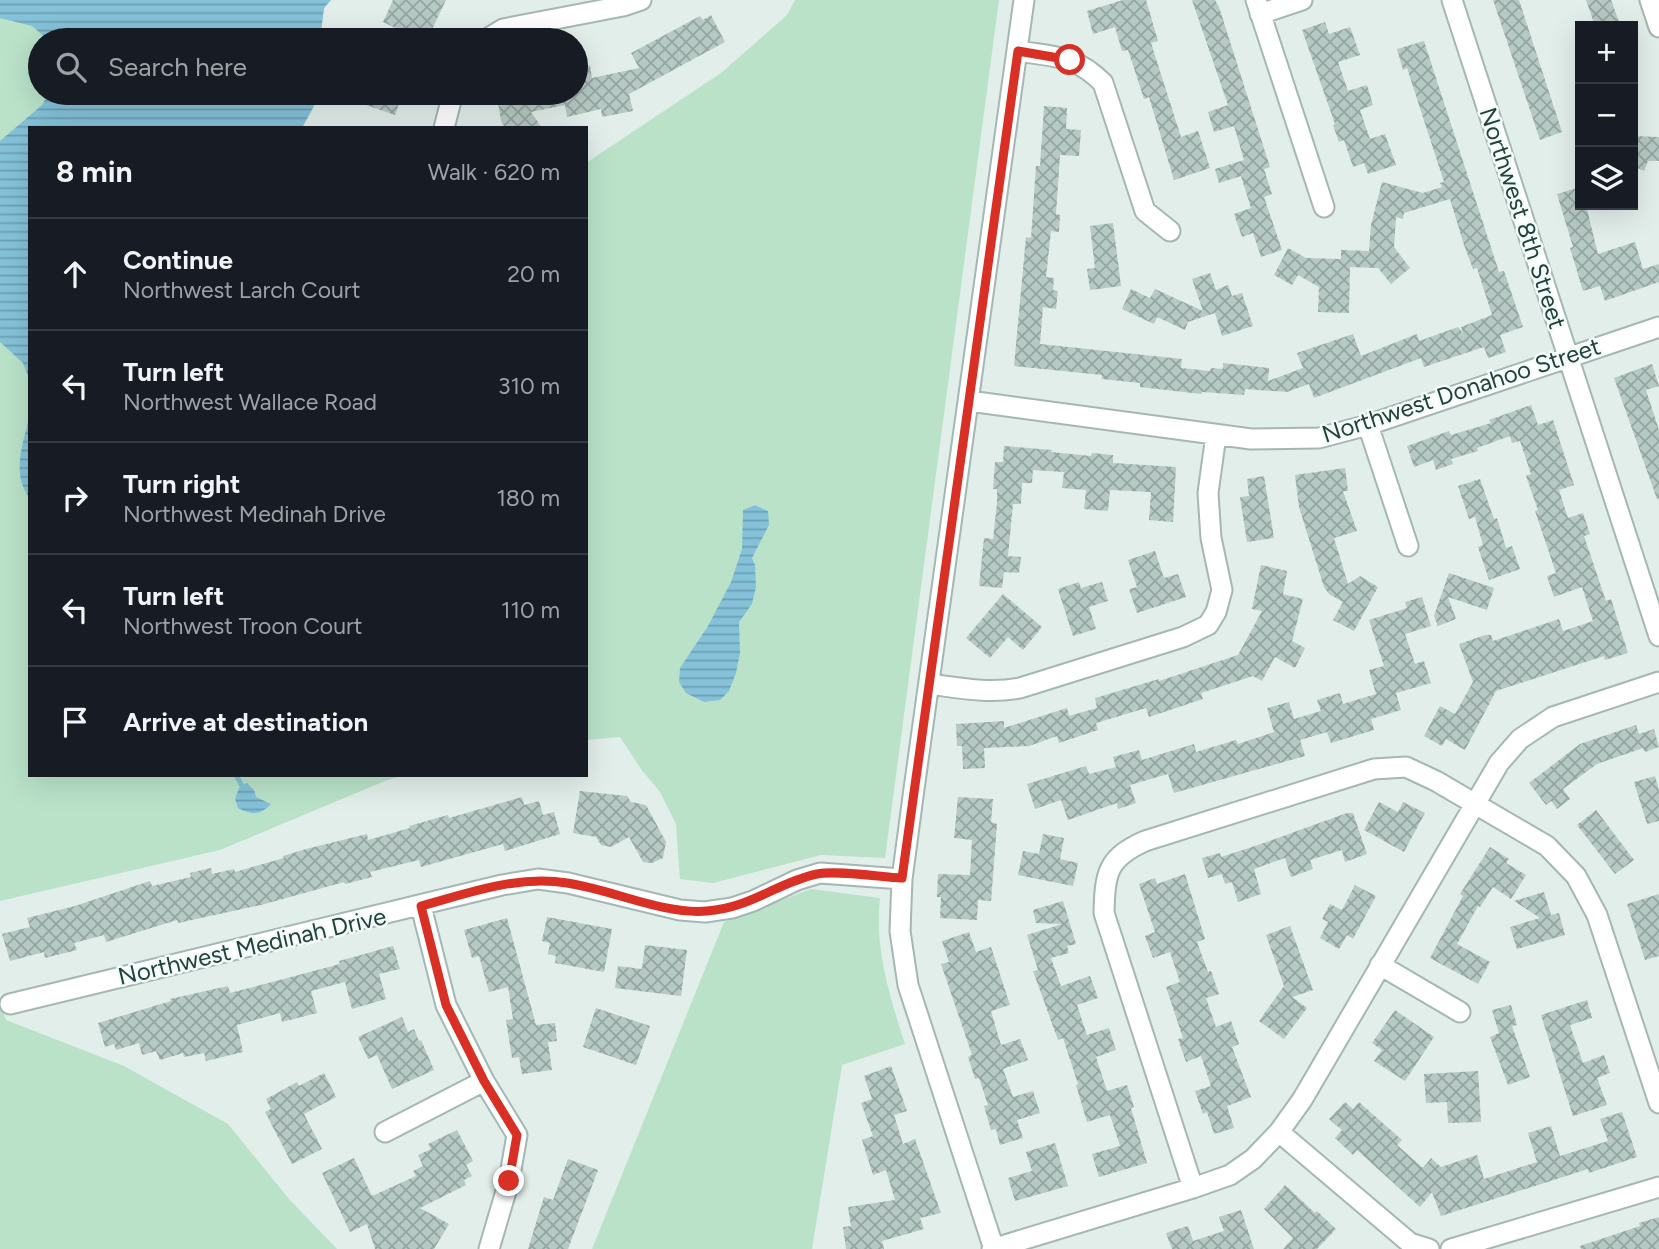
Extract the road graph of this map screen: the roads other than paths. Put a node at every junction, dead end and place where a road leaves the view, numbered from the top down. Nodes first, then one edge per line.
1 (641, 0) edge
2 (1024, 0) edge
3 (1302, 0) edge
4 (1452, 0) edge
5 (1650, 0) edge
6 (1258, 7) edge
7 (1659, 27) edge
8 (508, 28) edge
9 (1018, 51) junction
10 (450, 105) edge
11 (445, 126) edge
12 (1324, 207) dead end
13 (1170, 231) dead end
14 (1659, 327) edge
15 (1568, 356) junction
16 (970, 401) junction
17 (1368, 425) junction
18 (1216, 435) junction
19 (1408, 546) dead end
20 (1659, 636) edge
21 (1659, 682) edge
22 (929, 684) junction
23 (1475, 803) junction
24 (902, 878) junction
25 (421, 906) junction
26 (1380, 965) junction
27 (9, 1004) dead end
28 (1460, 1012) dead end
29 (484, 1081) junction
30 (1659, 1103) edge
31 (386, 1132) dead end
32 (1279, 1132) junction
33 (1659, 1187) edge
34 (1193, 1188) junction
35 (1462, 1248) edge
36 (489, 1249) edge
37 (993, 1249) edge
38 (1429, 1249) edge

1 - 8 street
2 - 9 street
3 - 6 street
4 - 15 street, Northwest 8th Street
5 - 7 street
6 - 12 street
9 - 13 street
9 - 16 street
10 - 11 street
14 - 15 street, Northwest Donahoo Street
15 - 17 street, Northwest Donahoo Street
15 - 20 street, Northwest 8th Street
16 - 18 street, Northwest Donahoo Street
16 - 22 street
17 - 18 street, Northwest Donahoo Street
17 - 19 street
18 - 22 street
21 - 23 street
22 - 24 street
23 - 26 street
23 - 30 street
23 - 34 street
24 - 25 street, Northwest Medinah Drive
24 - 37 street
25 - 27 street, Northwest Medinah Drive
25 - 29 street
26 - 28 street
26 - 32 street
29 - 31 street
29 - 36 street
32 - 34 street
32 - 38 street
33 - 35 street
34 - 37 street

